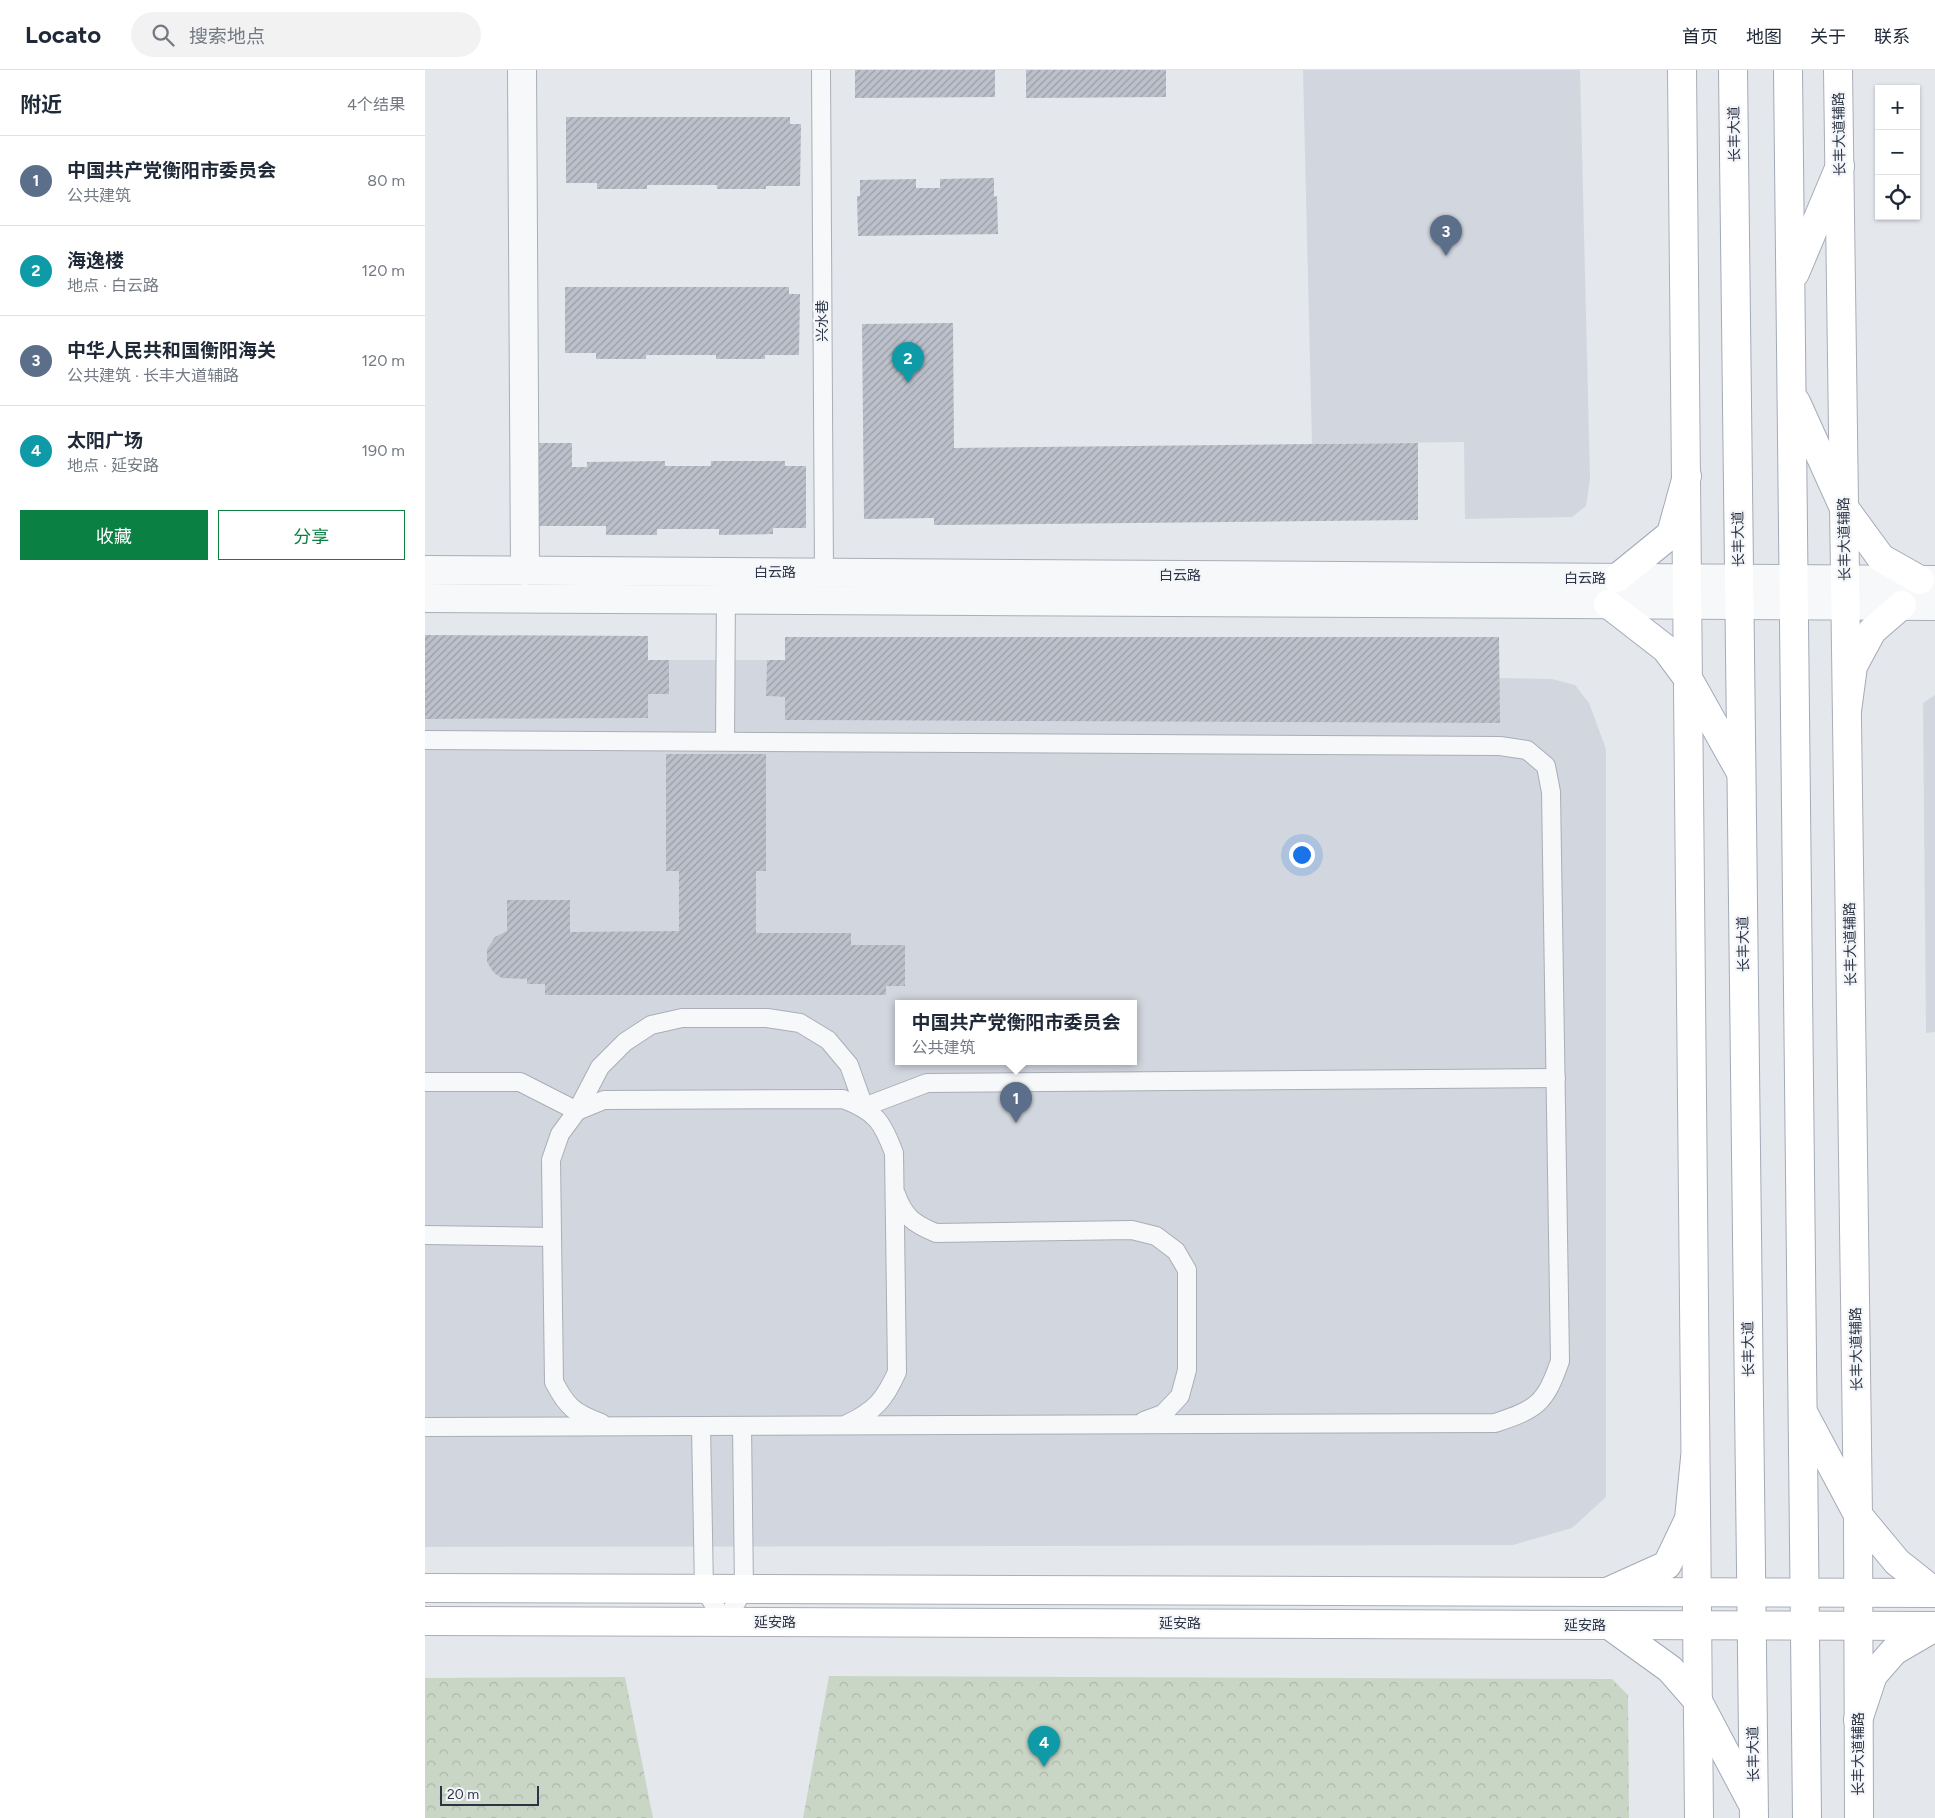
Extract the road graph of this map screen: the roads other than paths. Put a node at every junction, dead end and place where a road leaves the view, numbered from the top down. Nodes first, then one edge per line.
1 (522, 70) edge
2 (821, 70) edge
3 (1682, 70) edge
4 (1733, 70) edge
5 (1788, 70) edge
6 (1838, 70) edge
7 (1839, 166) junction
8 (1790, 283) junction
9 (1791, 392) junction
10 (1687, 476) junction
11 (1843, 506) junction
12 (425, 570) edge
13 (525, 570) junction
14 (726, 572) junction
15 (824, 573) junction
16 (1617, 578) junction
17 (1928, 580) edge
18 (1688, 592) junction
19 (1738, 592) junction
20 (1794, 592) junction
21 (1845, 593) junction
22 (425, 598) edge
23 (726, 600) junction
24 (1609, 604) junction
25 (1902, 606) junction
26 (1935, 606) edge
27 (1689, 680) junction
28 (1847, 711) junction
29 (425, 740) edge
30 (725, 742) junction
31 (1741, 773) junction
32 (1556, 1078) junction
33 (425, 1082) edge
34 (864, 1107) junction
35 (577, 1111) junction
36 (894, 1189) junction
37 (425, 1235) edge
38 (552, 1237) junction
39 (1803, 1412) junction
40 (1137, 1424) junction
41 (610, 1426) junction
42 (701, 1426) junction
43 (742, 1426) junction
44 (845, 1426) junction
45 (425, 1427) edge
46 (1695, 1458) junction
47 (1858, 1515) junction
48 (425, 1588) edge
49 (704, 1589) junction
50 (744, 1590) junction
51 (1607, 1592) junction
52 (1696, 1593) junction
53 (1751, 1593) junction
54 (1805, 1593) junction
55 (1858, 1593) junction
56 (1935, 1593) edge
57 (425, 1620) edge
58 (725, 1622) junction
59 (1609, 1625) junction
60 (1697, 1625) junction
61 (1751, 1626) junction
62 (1805, 1626) junction
63 (1858, 1626) junction
64 (1935, 1627) edge
65 (1697, 1702) junction
66 (1858, 1720) junction
67 (1753, 1812) edge
68 (1699, 1818) edge
69 (1807, 1818) edge
70 (1859, 1818) edge

1 - 13 street
2 - 15 lane, 兴水巷
3 - 10 main road
4 - 19 main road, 长丰大道
5 - 8 main road
6 - 7 main road, 长丰大道辅路
7 - 8 main road
7 - 11 main road, 长丰大道辅路
8 - 9 main road
9 - 11 main road
9 - 20 main road
10 - 16 main road
10 - 18 main road
11 - 17 main road
11 - 21 main road, 长丰大道辅路
12 - 13 street, 白云路
13 - 14 street, 白云路
14 - 15 street, 白云路
14 - 23 lane
15 - 16 street, 白云路
16 - 18 street, 白云路
17 - 21 street, 白云路
18 - 19 street, 白云路
18 - 24 street, 白云路
18 - 27 main road
19 - 20 street, 白云路
19 - 31 main road, 长丰大道
20 - 21 street, 白云路
20 - 39 main road
21 - 25 street, 白云路
21 - 28 main road, 长丰大道辅路
22 - 23 street, 白云路
23 - 24 street, 白云路
23 - 30 lane
24 - 27 main road
25 - 26 street, 白云路
25 - 28 main road
27 - 31 main road
27 - 46 main road
28 - 47 main road, 长丰大道辅路
29 - 30 lane
30 - 32 lane
31 - 53 main road, 长丰大道
32 - 34 lane
32 - 40 lane
33 - 35 lane
34 - 35 lane
34 - 35 lane
34 - 36 lane
35 - 38 lane
36 - 40 lane
36 - 44 lane
37 - 38 lane
38 - 41 lane
39 - 47 main road
39 - 54 main road
40 - 44 lane
41 - 42 lane
41 - 45 lane
42 - 43 lane
42 - 49 lane
43 - 44 lane
43 - 50 lane
46 - 51 main road
46 - 52 main road
47 - 55 main road, 长丰大道辅路
47 - 56 main road
48 - 49 main road
49 - 50 main road
49 - 58 lane
50 - 51 main road
50 - 58 lane
51 - 52 main road
52 - 53 main road
52 - 60 main road
53 - 54 main road
53 - 61 main road, 长丰大道
54 - 55 main road
54 - 62 main road
55 - 56 main road
55 - 63 main road, 长丰大道辅路
57 - 58 main road, 延安路
58 - 59 main road, 延安路
59 - 60 main road, 延安路
59 - 65 main road
60 - 61 main road, 延安路
60 - 65 main road
61 - 62 main road, 延安路
61 - 67 main road, 长丰大道
62 - 63 main road, 延安路
62 - 69 main road
63 - 64 main road, 延安路
63 - 66 main road, 长丰大道辅路
64 - 66 main road
65 - 67 main road
65 - 68 main road
66 - 70 main road, 长丰大道辅路

